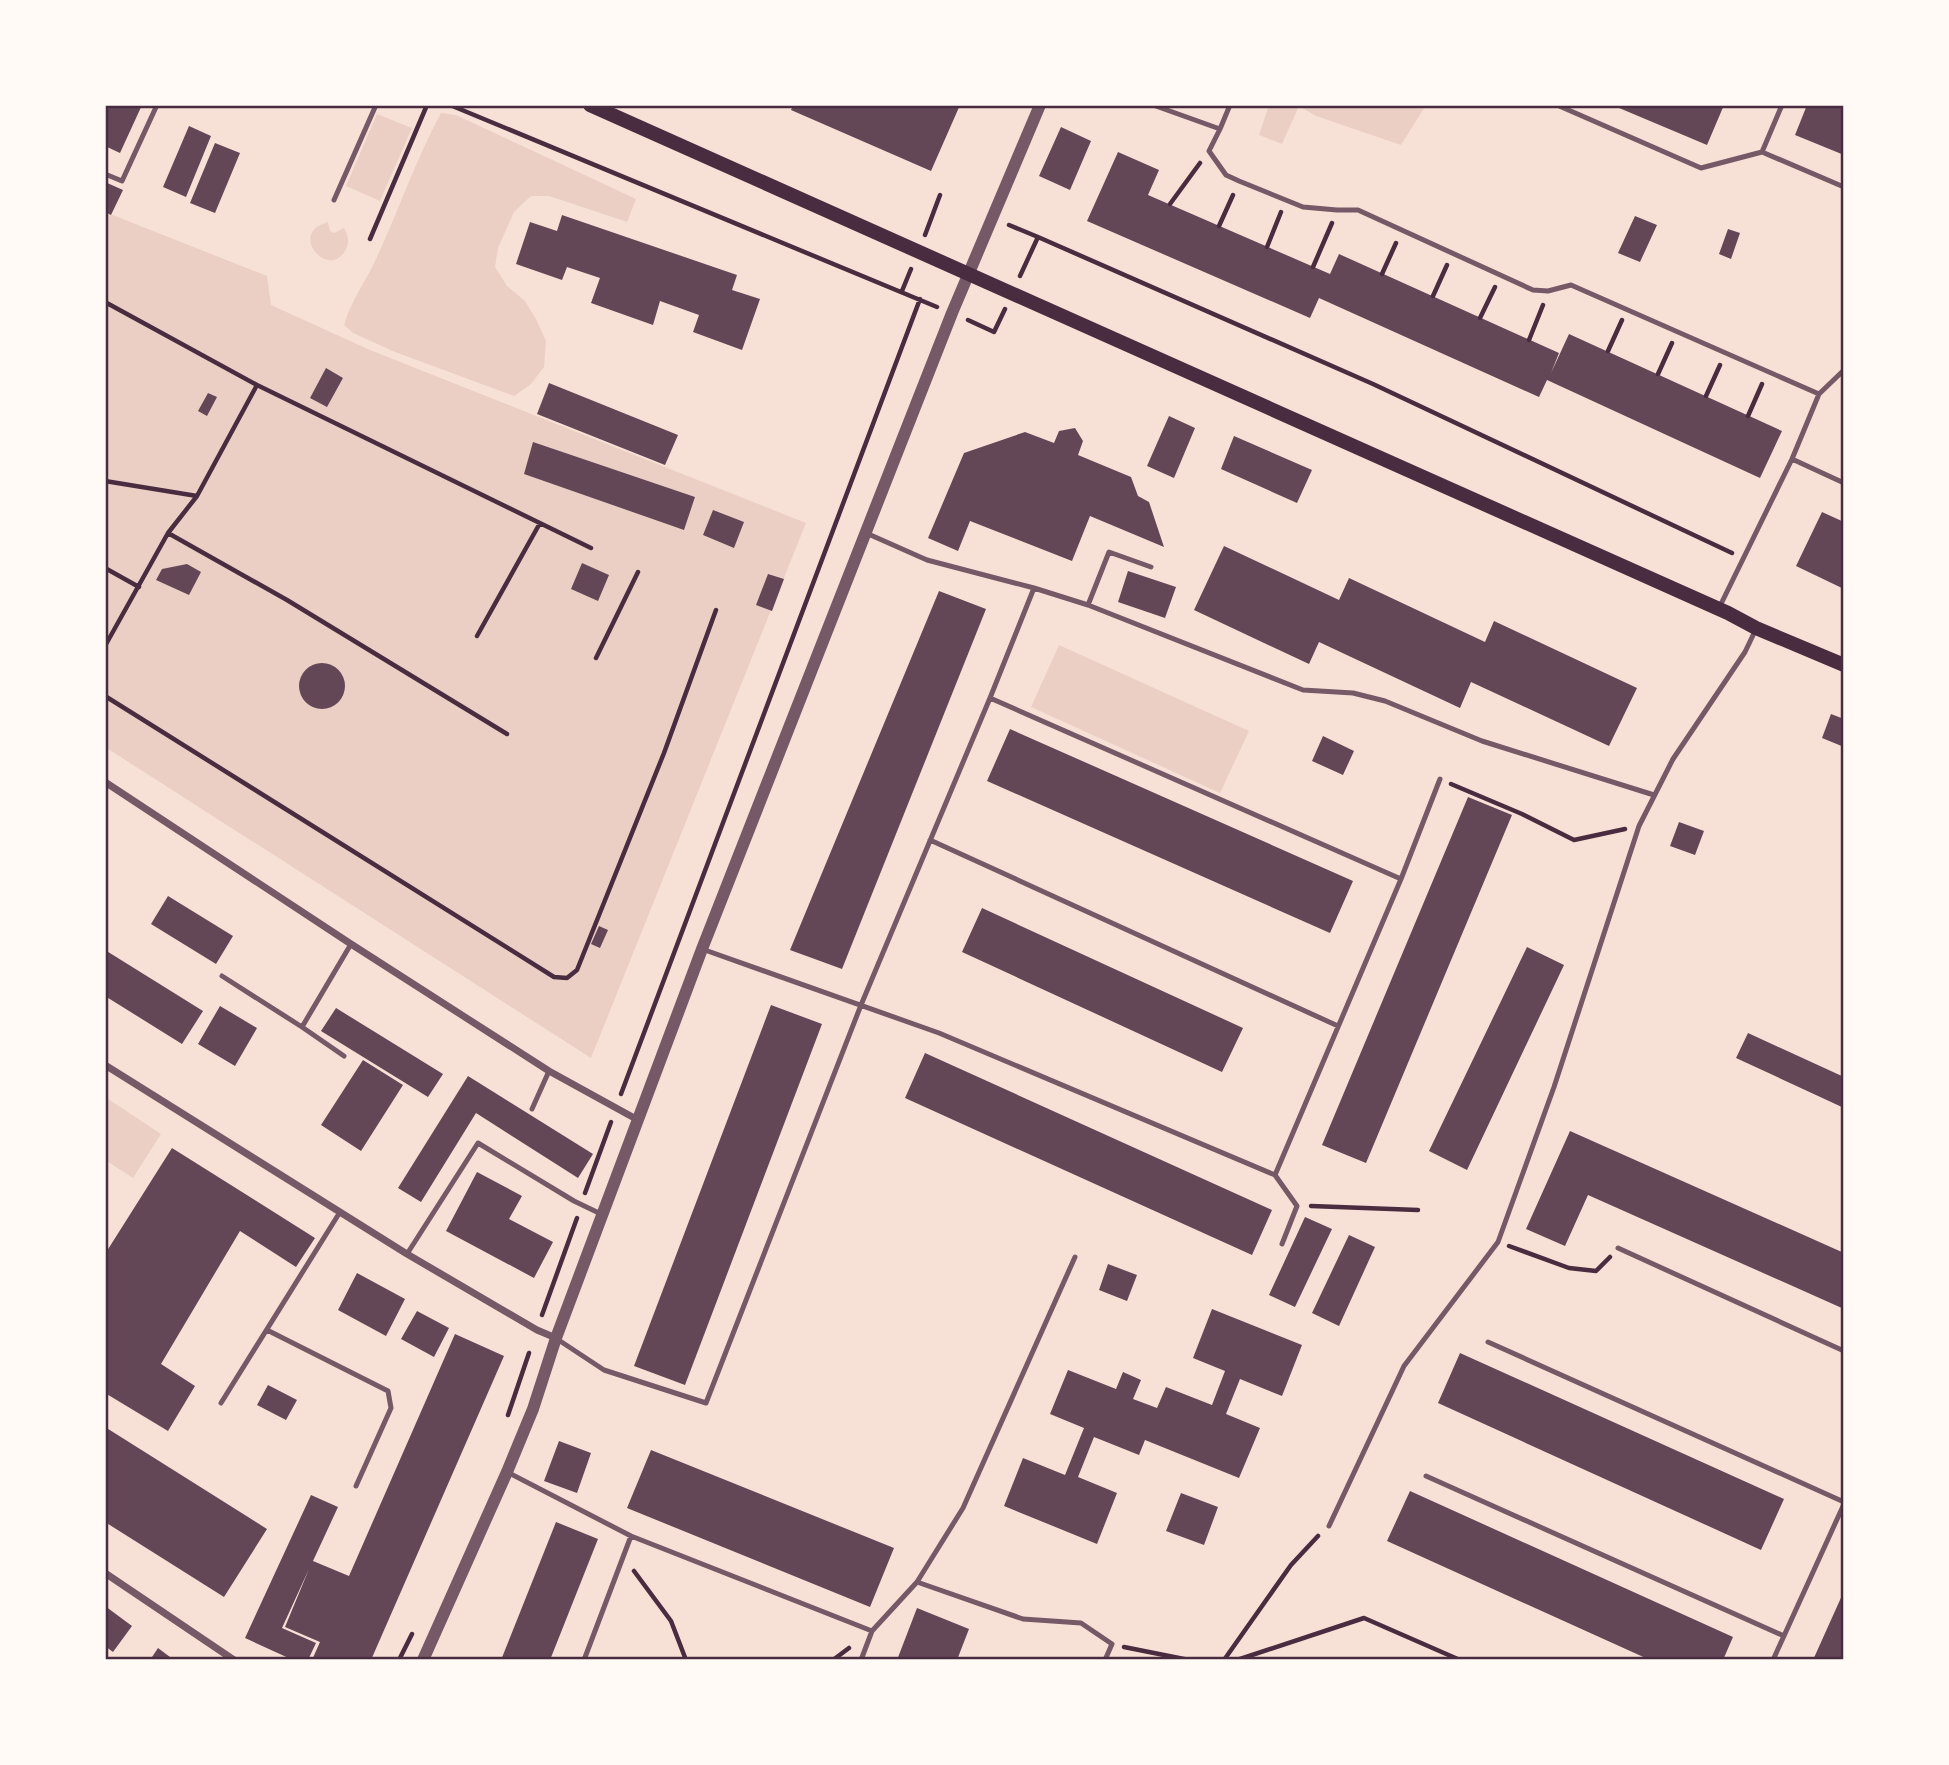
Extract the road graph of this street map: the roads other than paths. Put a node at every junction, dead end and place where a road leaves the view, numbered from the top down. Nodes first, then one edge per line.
1 (157, 105) edge
2 (376, 105) edge
3 (590, 105) edge
4 (1040, 105) edge
5 (1153, 105) edge
6 (1230, 105) edge
7 (1557, 105) edge
8 (1782, 105) edge
9 (1220, 129) junction
10 (1762, 152) junction
11 (105, 174) edge
12 (1844, 187) edge
13 (334, 200) dead end
14 (969, 274) junction
15 (1844, 370) edge
16 (1819, 394) junction
17 (1792, 459) junction
18 (1844, 483) edge
19 (866, 533) junction
20 (1151, 567) dead end
21 (1034, 588) junction
22 (1088, 605) junction
23 (1718, 609) junction
24 (1756, 628) junction
25 (1844, 665) edge
26 (990, 698) junction
27 (1440, 779) road end
28 (105, 782) edge
29 (1654, 795) junction
30 (930, 840) junction
31 (1401, 879) junction
32 (351, 944) junction
33 (702, 949) junction
34 (222, 976) dead end
35 (861, 1005) junction
36 (1338, 1026) junction
37 (302, 1027) junction
38 (344, 1056) dead end
39 (105, 1065) edge
40 (549, 1071) junction
41 (532, 1109) dead end
42 (638, 1120) junction
43 (1275, 1175) junction
44 (340, 1212) junction
45 (601, 1214) junction
46 (1282, 1244) dead end
47 (1618, 1248) road end
48 (407, 1255) junction
49 (1075, 1257) dead end
50 (267, 1330) junction
51 (556, 1338) junction
52 (1488, 1342) dead end
53 (1844, 1351) edge
54 (221, 1403) dead end
55 (507, 1472) junction
56 (1426, 1476) dead end
57 (356, 1486) dead end
58 (1844, 1503) edge
59 (1329, 1525) road end
60 (631, 1536) junction
61 (105, 1573) edge
62 (917, 1582) junction
63 (872, 1631) junction
64 (1784, 1636) junction
65 (234, 1660) edge
66 (424, 1660) edge
67 (584, 1660) edge
68 (861, 1660) edge
69 (1105, 1660) edge
70 (1773, 1660) edge

1 - 11 lane
2 - 13 lane
3 - 14 main road
4 - 14 street
5 - 9 lane
6 - 9 lane
7 - 10 lane
8 - 10 lane
9 - 16 lane
10 - 12 lane
14 - 19 street
14 - 23 main road
15 - 16 lane
16 - 17 lane
17 - 18 lane
17 - 23 lane
19 - 21 lane
19 - 33 street
20 - 22 lane
21 - 22 lane
21 - 26 lane
22 - 29 lane
23 - 24 main road
24 - 25 main road
24 - 29 lane
26 - 30 lane
26 - 31 lane
27 - 31 lane
28 - 32 street
29 - 59 lane
30 - 35 lane
30 - 36 lane
31 - 36 lane
32 - 37 lane
32 - 40 street
33 - 35 lane
33 - 42 street
34 - 37 lane
35 - 43 lane
35 - 51 lane
36 - 43 lane
37 - 38 lane
39 - 44 street
40 - 41 lane
40 - 42 street
42 - 45 street
43 - 46 lane
44 - 48 street
44 - 50 lane
45 - 48 lane
45 - 51 street
47 - 53 lane
48 - 51 street
49 - 62 lane
50 - 54 lane
50 - 57 lane
51 - 55 street
52 - 58 lane
55 - 60 lane
55 - 66 street
56 - 64 lane
58 - 64 lane
60 - 63 lane
60 - 67 lane
61 - 65 street
62 - 63 lane
62 - 69 lane
63 - 68 lane
64 - 70 lane

